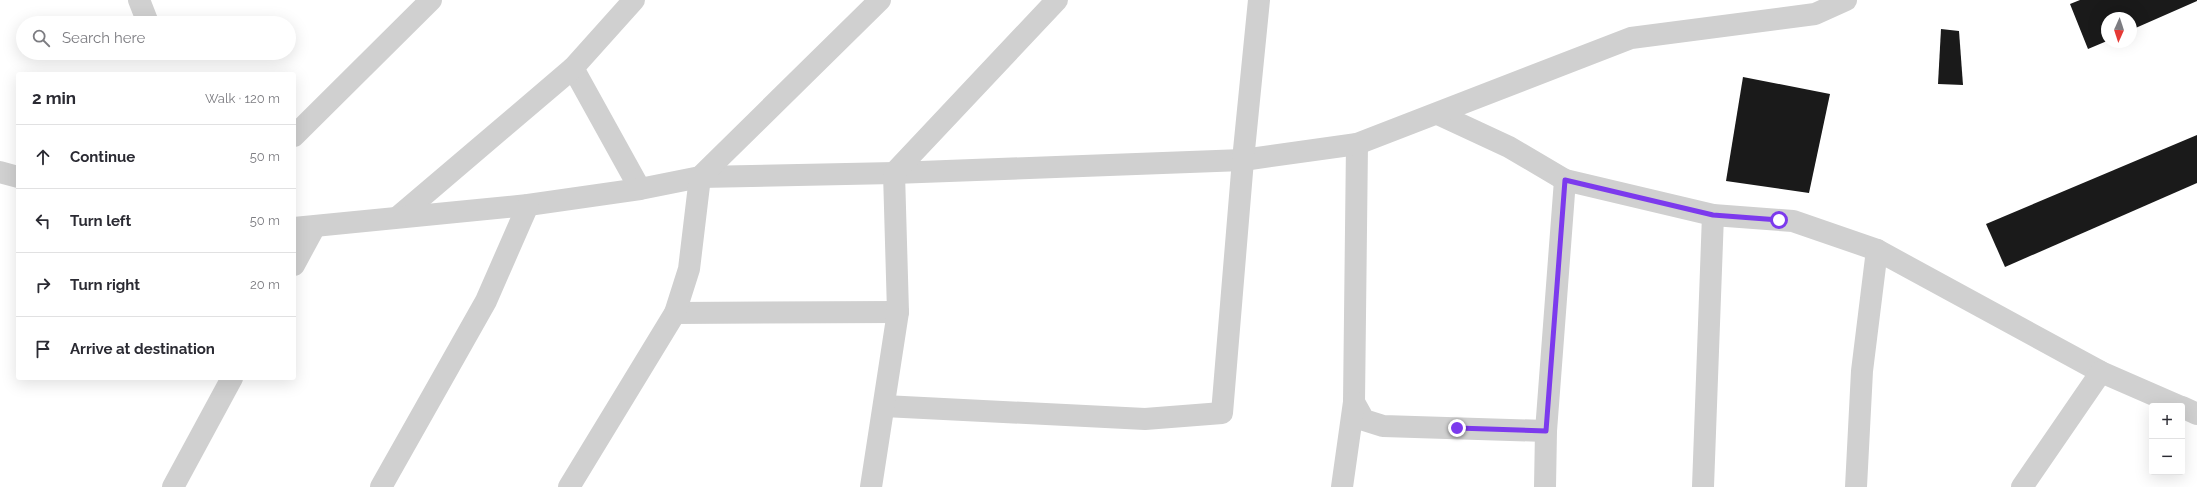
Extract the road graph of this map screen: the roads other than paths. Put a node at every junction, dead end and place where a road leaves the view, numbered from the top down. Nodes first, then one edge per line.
1 (139, 0) edge
2 (431, 0) edge
3 (634, 0) edge
4 (880, 0) edge
5 (1057, 0) edge
6 (1259, 0) edge
7 (1846, 0) edge
8 (145, 16) edge
9 (573, 68) junction
10 (1438, 114) junction
11 (296, 134) edge
12 (1357, 144) junction
13 (1243, 160) junction
14 (894, 173) junction
15 (700, 177) junction
16 (1565, 180) junction
17 (640, 189) junction
18 (528, 205) junction
19 (1713, 215) junction
20 (398, 217) junction
21 (304, 228) edge
22 (1877, 250) junction
23 (296, 257) edge
24 (898, 312) junction
25 (675, 313) junction
26 (2101, 372) junction
27 (231, 380) edge
28 (1354, 402) junction
29 (2172, 403) edge
30 (884, 406) junction
31 (2185, 408) edge
32 (2197, 414) edge
33 (1546, 431) junction
34 (173, 487) edge
35 (381, 487) edge
36 (569, 487) edge
37 (871, 487) edge
38 (1342, 487) edge
39 (1545, 487) edge
40 (1702, 487) edge
41 (1856, 487) edge
42 (2022, 487) edge

1 - 8 street
2 - 11 street
3 - 9 street
4 - 15 street
5 - 14 street
6 - 13 street
7 - 10 street
9 - 17 street
9 - 20 street
10 - 12 street
10 - 16 street
12 - 13 street
12 - 28 street
13 - 14 street
13 - 30 street
14 - 15 street
14 - 24 street
15 - 17 street
15 - 25 street
16 - 19 street
16 - 33 street
17 - 18 street
18 - 20 street
18 - 35 street
19 - 22 street
19 - 40 street
20 - 21 street
21 - 23 street
22 - 26 street
22 - 41 street
24 - 25 street
24 - 30 street
25 - 36 street
26 - 29 street
26 - 42 street
27 - 34 street
28 - 33 street
28 - 38 street
30 - 37 street
31 - 32 street
33 - 39 street

